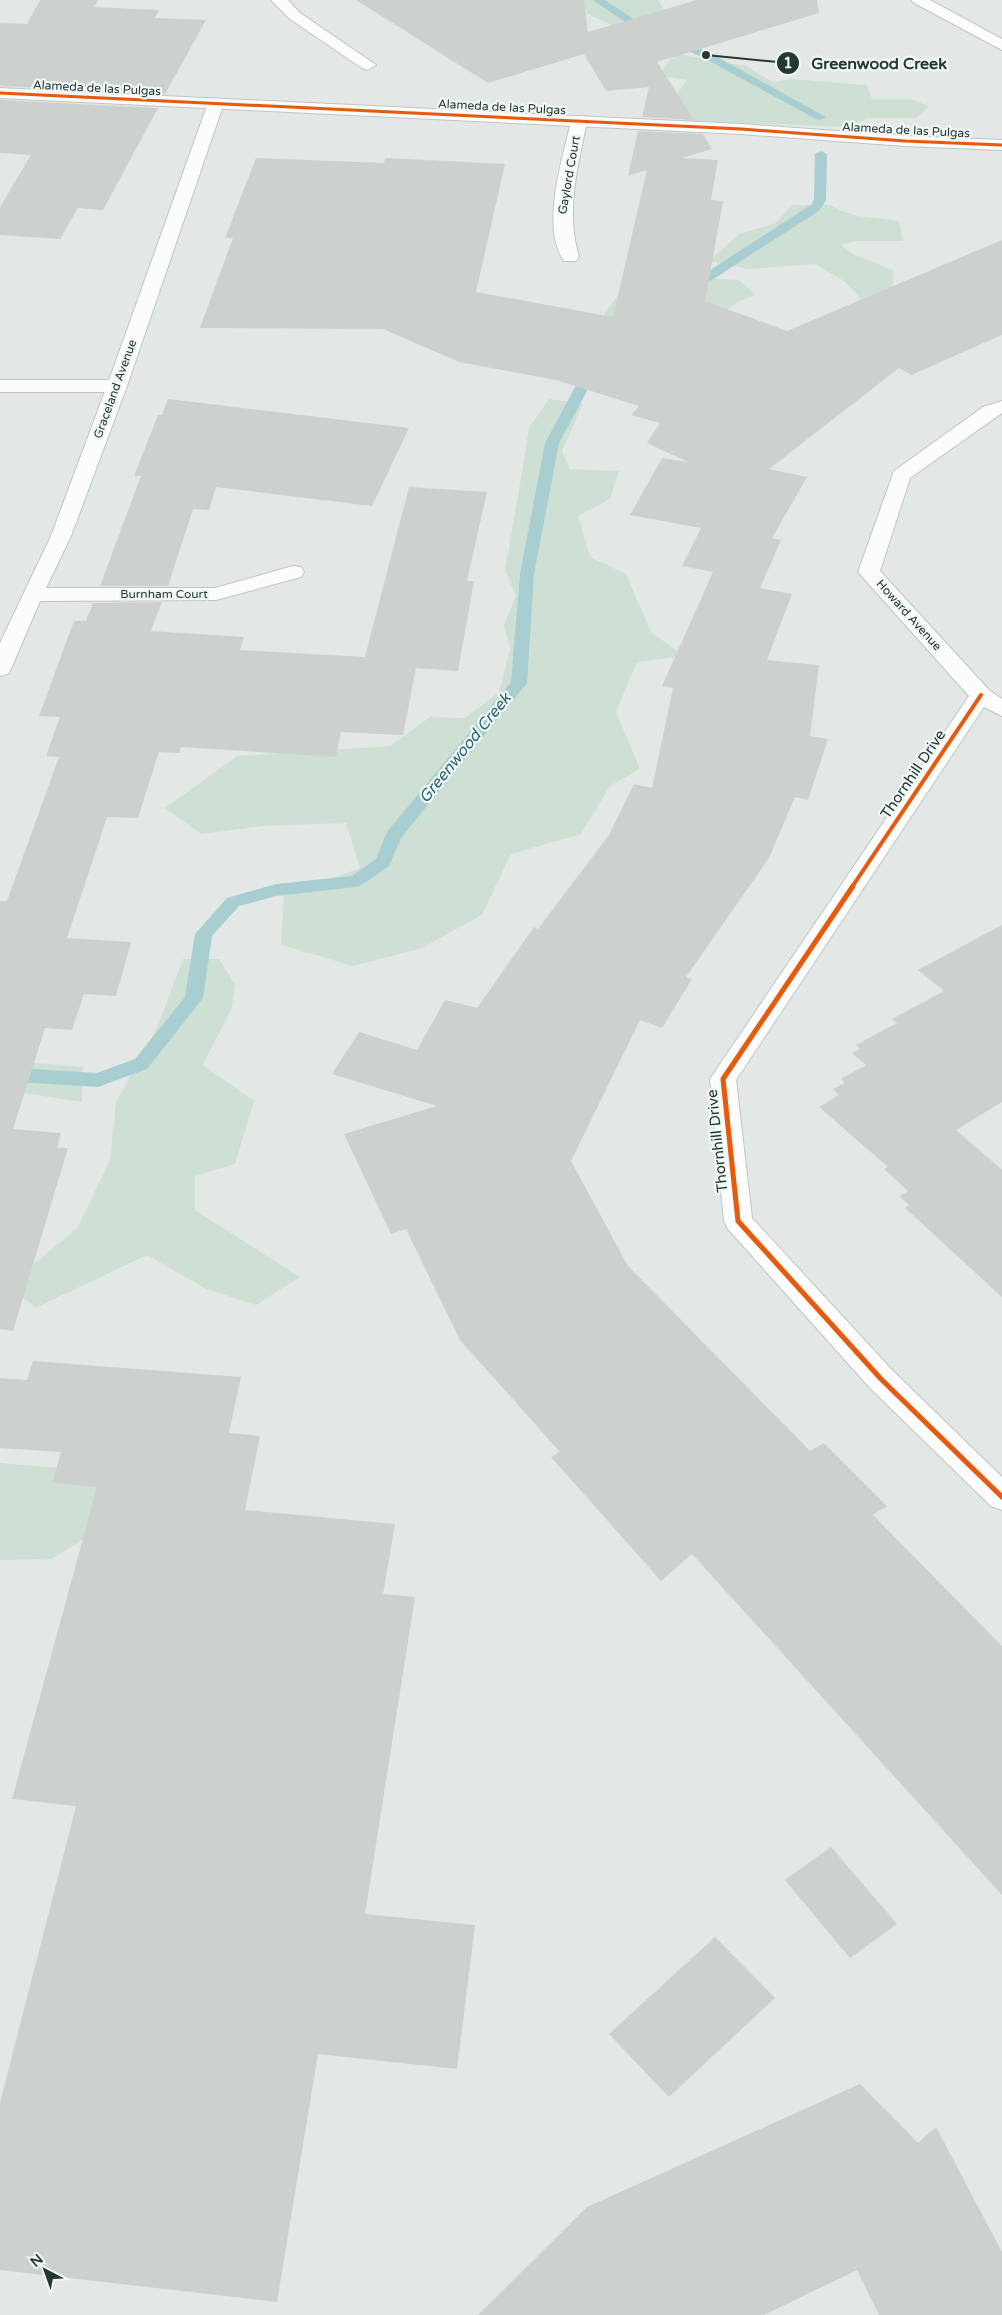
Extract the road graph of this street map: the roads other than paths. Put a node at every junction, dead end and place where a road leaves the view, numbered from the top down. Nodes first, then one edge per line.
1 (279, 0) edge
2 (919, 0) edge
3 (1002, 45) edge
4 (368, 65) dead end
5 (0, 93) edge
6 (216, 103) junction
7 (580, 121) junction
8 (1002, 145) edge
9 (570, 257) dead end
10 (0, 386) edge
11 (117, 386) junction
12 (1002, 407) edge
13 (293, 572) dead end
14 (32, 595) junction
15 (0, 669) edge
16 (992, 702) edge
17 (1002, 1497) edge

1 - 4 street
2 - 3 street
5 - 6 street, Alameda de las Pulgas
6 - 7 street, Alameda de las Pulgas
6 - 11 street, Graceland Avenue
7 - 8 street, Alameda de las Pulgas
7 - 9 street, Gaylord Court
10 - 11 street
11 - 14 street, Graceland Avenue
12 - 16 street, Howard Avenue
13 - 14 street, Burnham Court
14 - 15 street, Graceland Avenue
16 - 17 street, Thornhill Drive

